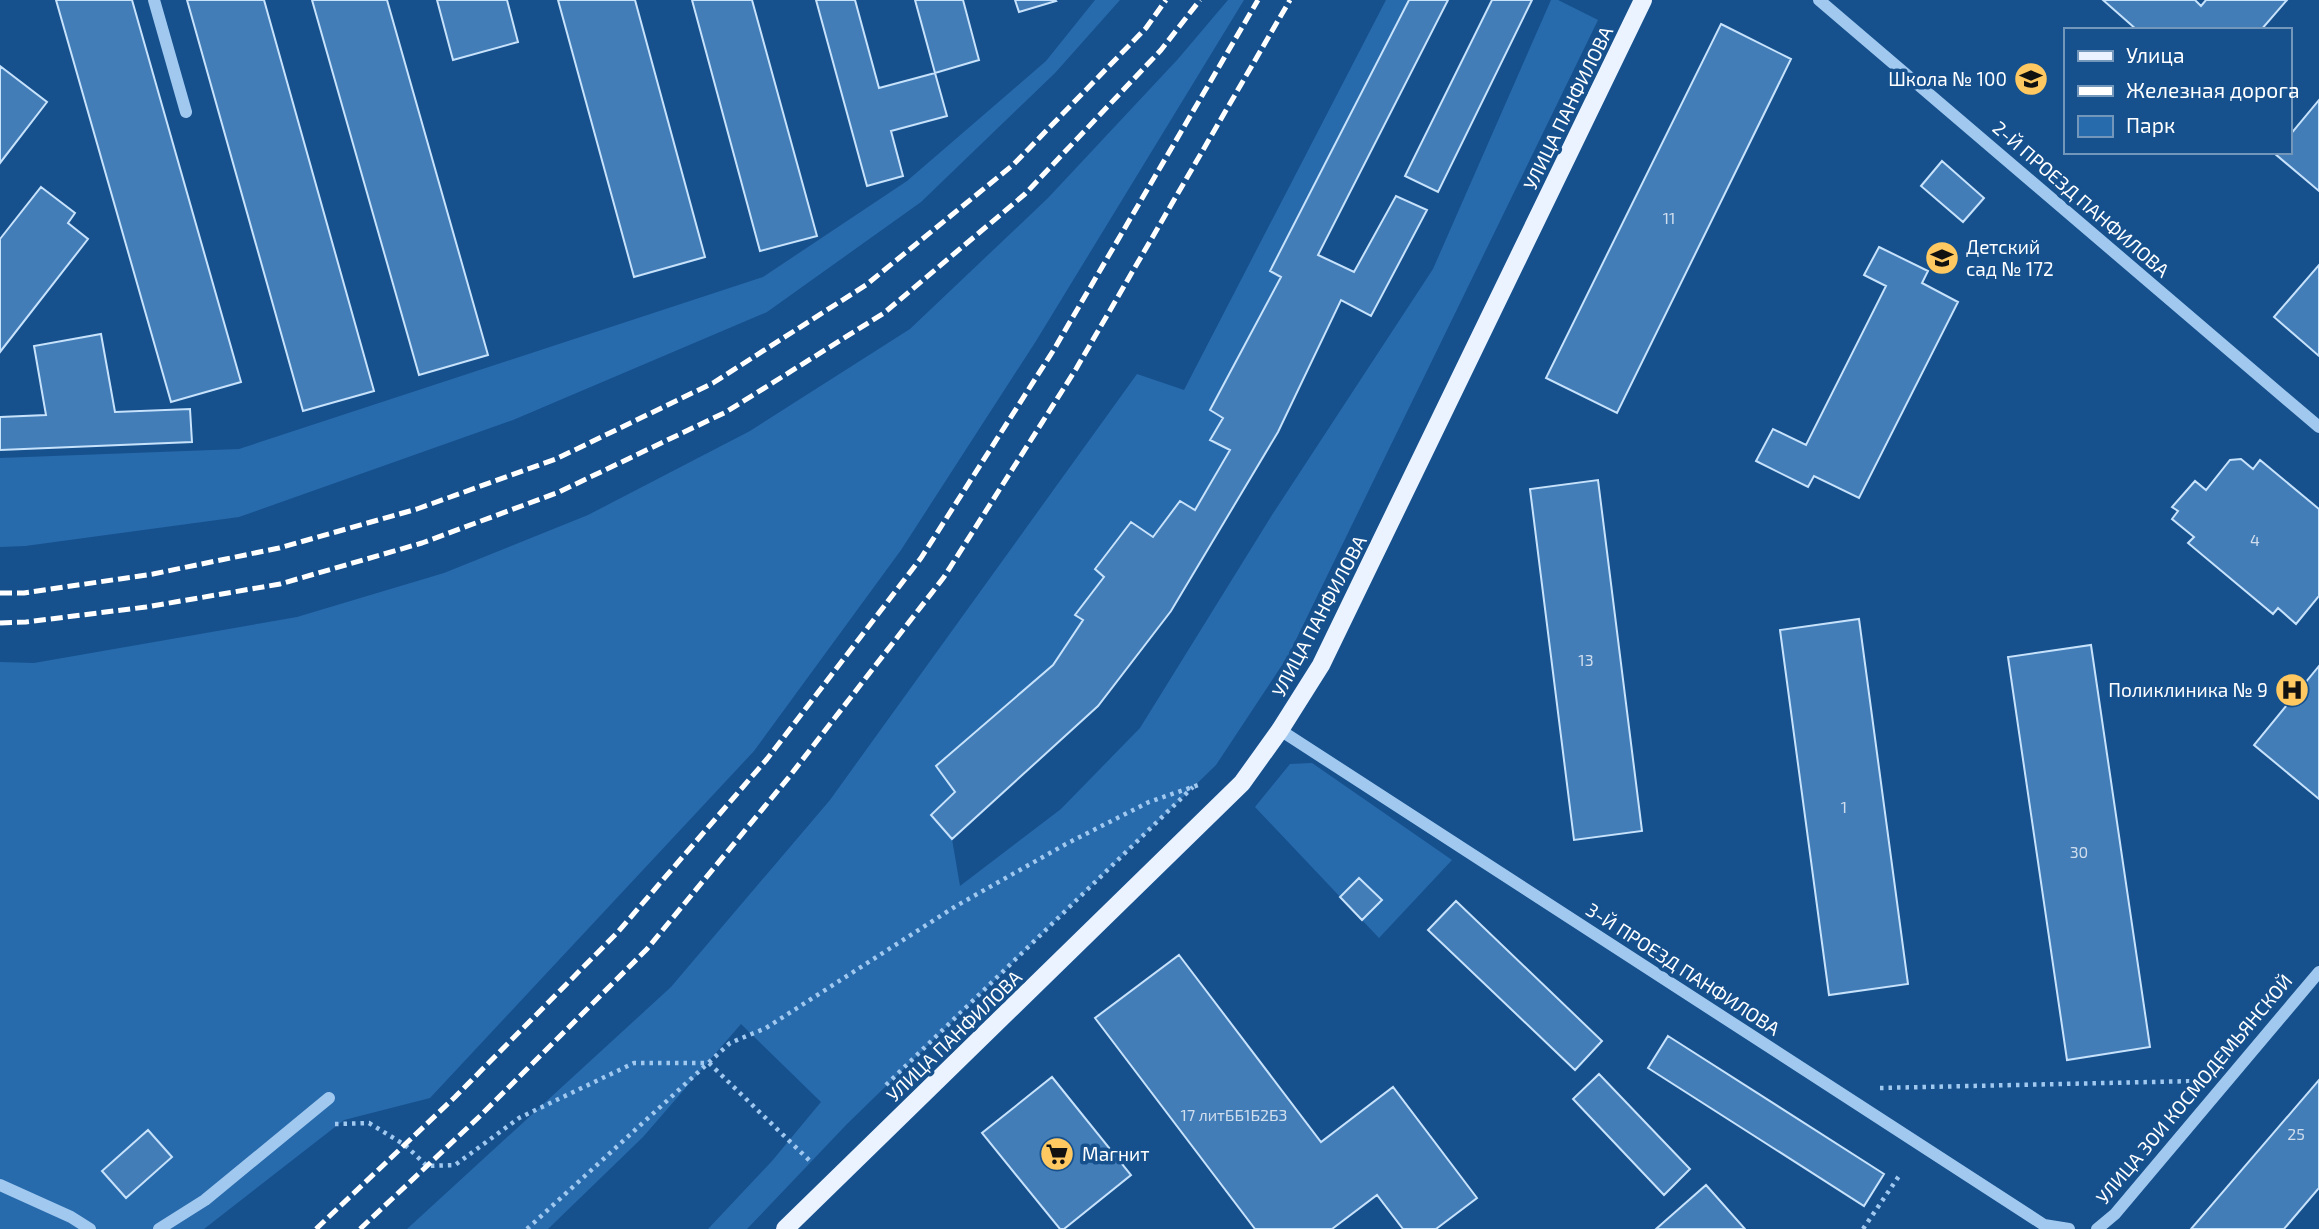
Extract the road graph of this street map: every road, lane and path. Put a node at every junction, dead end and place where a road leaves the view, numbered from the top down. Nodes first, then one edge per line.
1 (155, 0) edge
2 (1643, 0) edge
3 (1819, 0) edge
4 (186, 112) dead end
5 (2319, 427) edge
6 (1280, 730) junction
7 (1242, 783) junction
8 (1196, 784) junction
9 (2319, 972) edge
10 (709, 1063) junction
11 (2197, 1081) dead end
12 (886, 1086) dead end
13 (1872, 1088) dead end
14 (329, 1098) dead end
15 (296, 1125) junction
16 (811, 1161) dead end
17 (1899, 1176) dead end
18 (0, 1185) edge
19 (90, 1229) edge
20 (159, 1229) edge
21 (527, 1229) edge
22 (785, 1229) edge
23 (1863, 1229) edge
24 (2069, 1229) edge
25 (2097, 1229) edge

1 - 4 street
2 - 6 main road, УЛИЦА ПАНФИЛОВА
3 - 5 street, 2-Й ПРОЕЗД ПАНФИЛОВА
6 - 7 main road, УЛИЦА ПАНФИЛОВА
6 - 24 street, 3-Й ПРОЕЗД ПАНФИЛОВА
7 - 8 path
7 - 22 main road, УЛИЦА ПАНФИЛОВА
8 - 10 path
8 - 12 path
9 - 25 street, УЛИЦА ЗОИ КОСМОДЕМЬЯНСКОЙ
10 - 15 path
10 - 16 path
10 - 21 path
11 - 13 path
14 - 15 street
15 - 20 street
17 - 23 path
18 - 19 street

